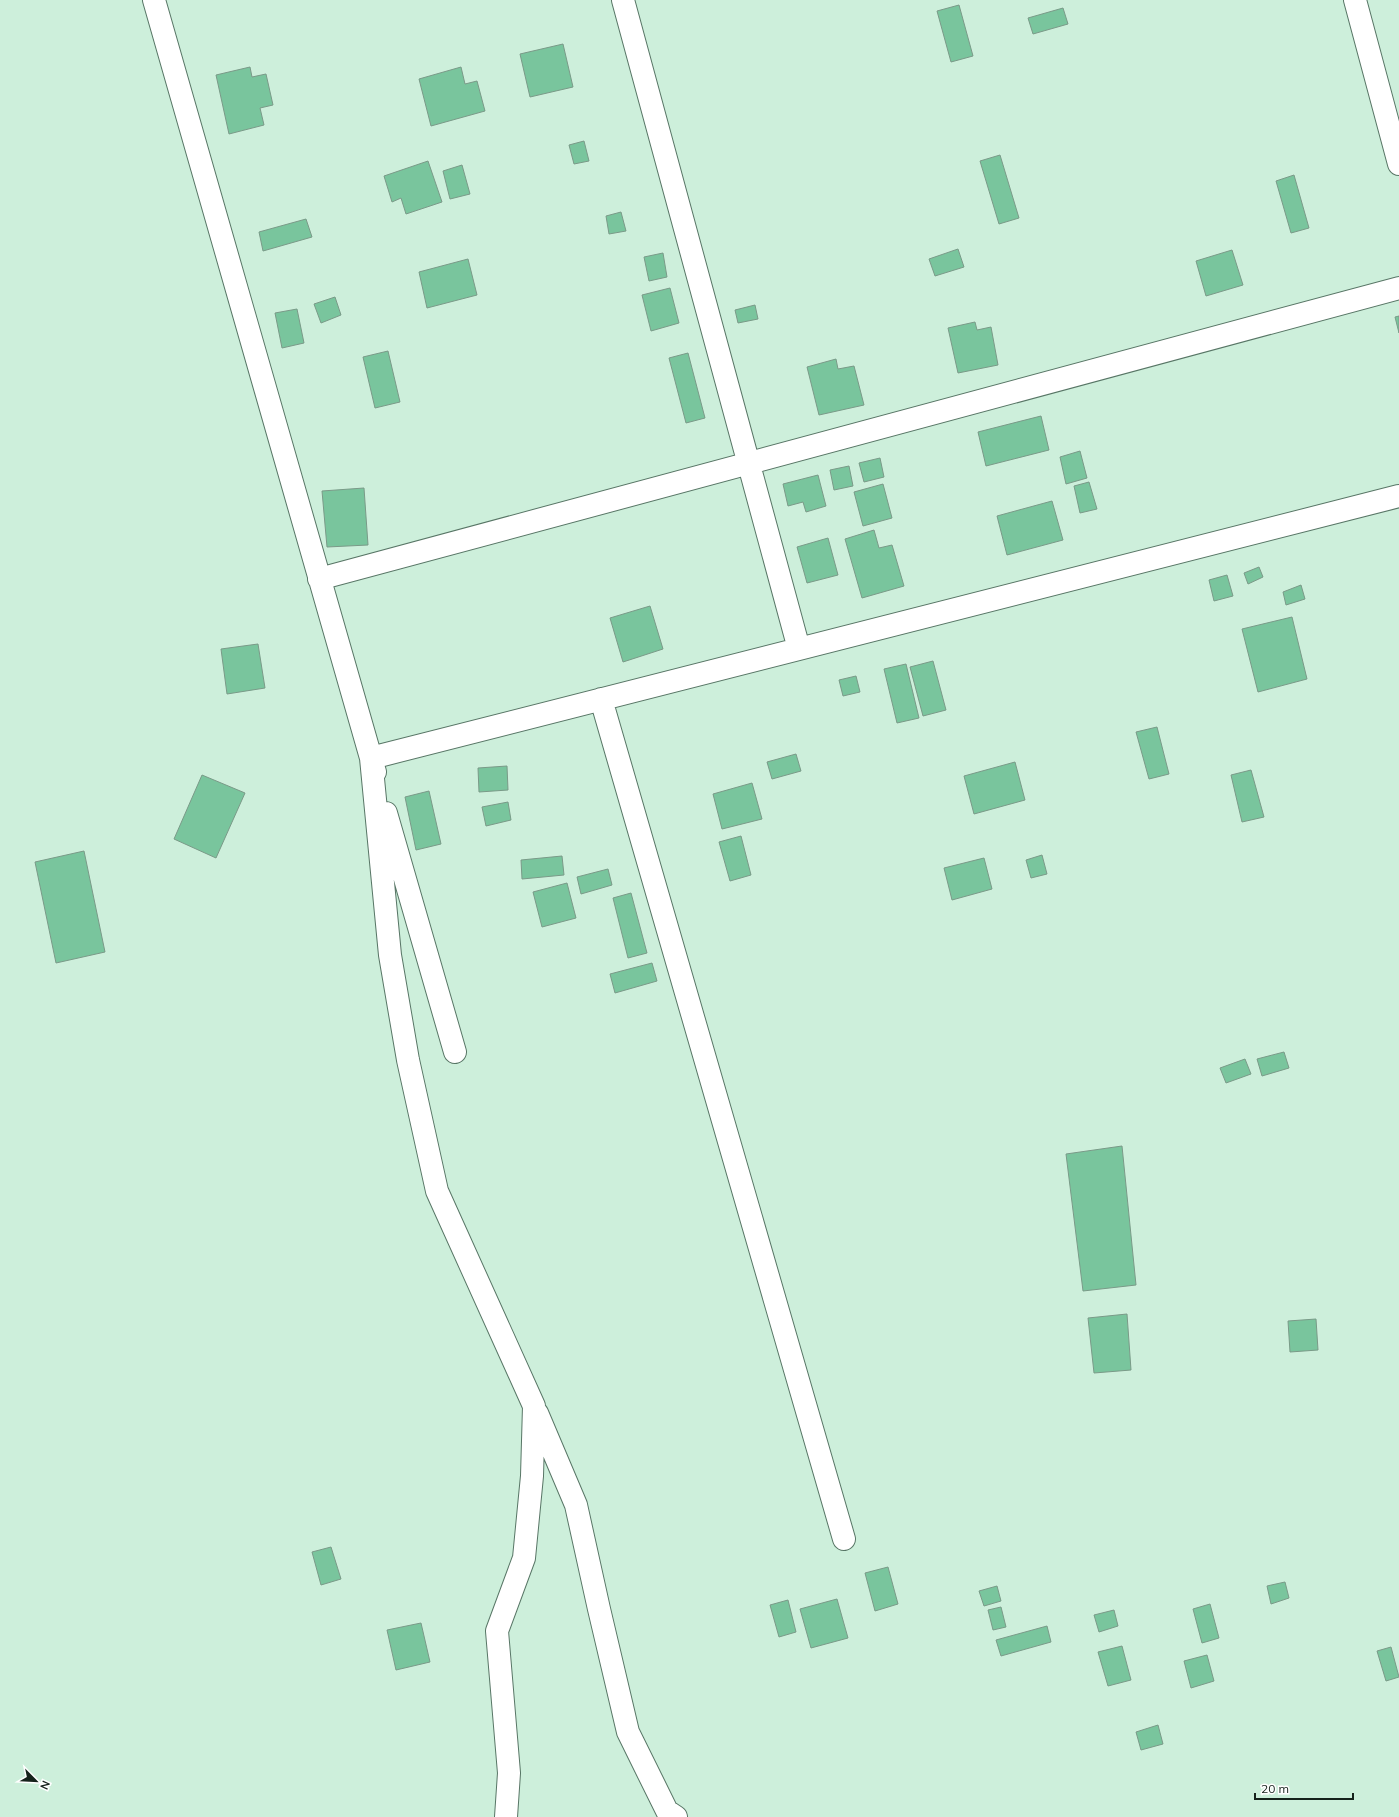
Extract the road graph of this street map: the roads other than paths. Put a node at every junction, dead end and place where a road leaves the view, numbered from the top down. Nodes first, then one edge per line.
1 (154, 0) edge
2 (623, 0) edge
3 (1355, 0) edge
4 (1393, 117) edge
5 (1399, 164) edge
6 (1399, 288) edge
7 (749, 463) junction
8 (1399, 496) edge
9 (319, 579) junction
10 (799, 649) junction
11 (601, 700) junction
12 (371, 758) junction
13 (455, 1052) dead end
14 (534, 1406) junction
15 (844, 1539) dead end
16 (506, 1817) edge
17 (676, 1817) edge

1 - 9 street
2 - 7 street
3 - 4 street
4 - 5 street
6 - 7 street
7 - 9 street
7 - 10 street
8 - 10 street
9 - 12 street
10 - 11 street
11 - 12 street
11 - 15 street
12 - 13 street
12 - 14 street
14 - 16 street
14 - 17 street

